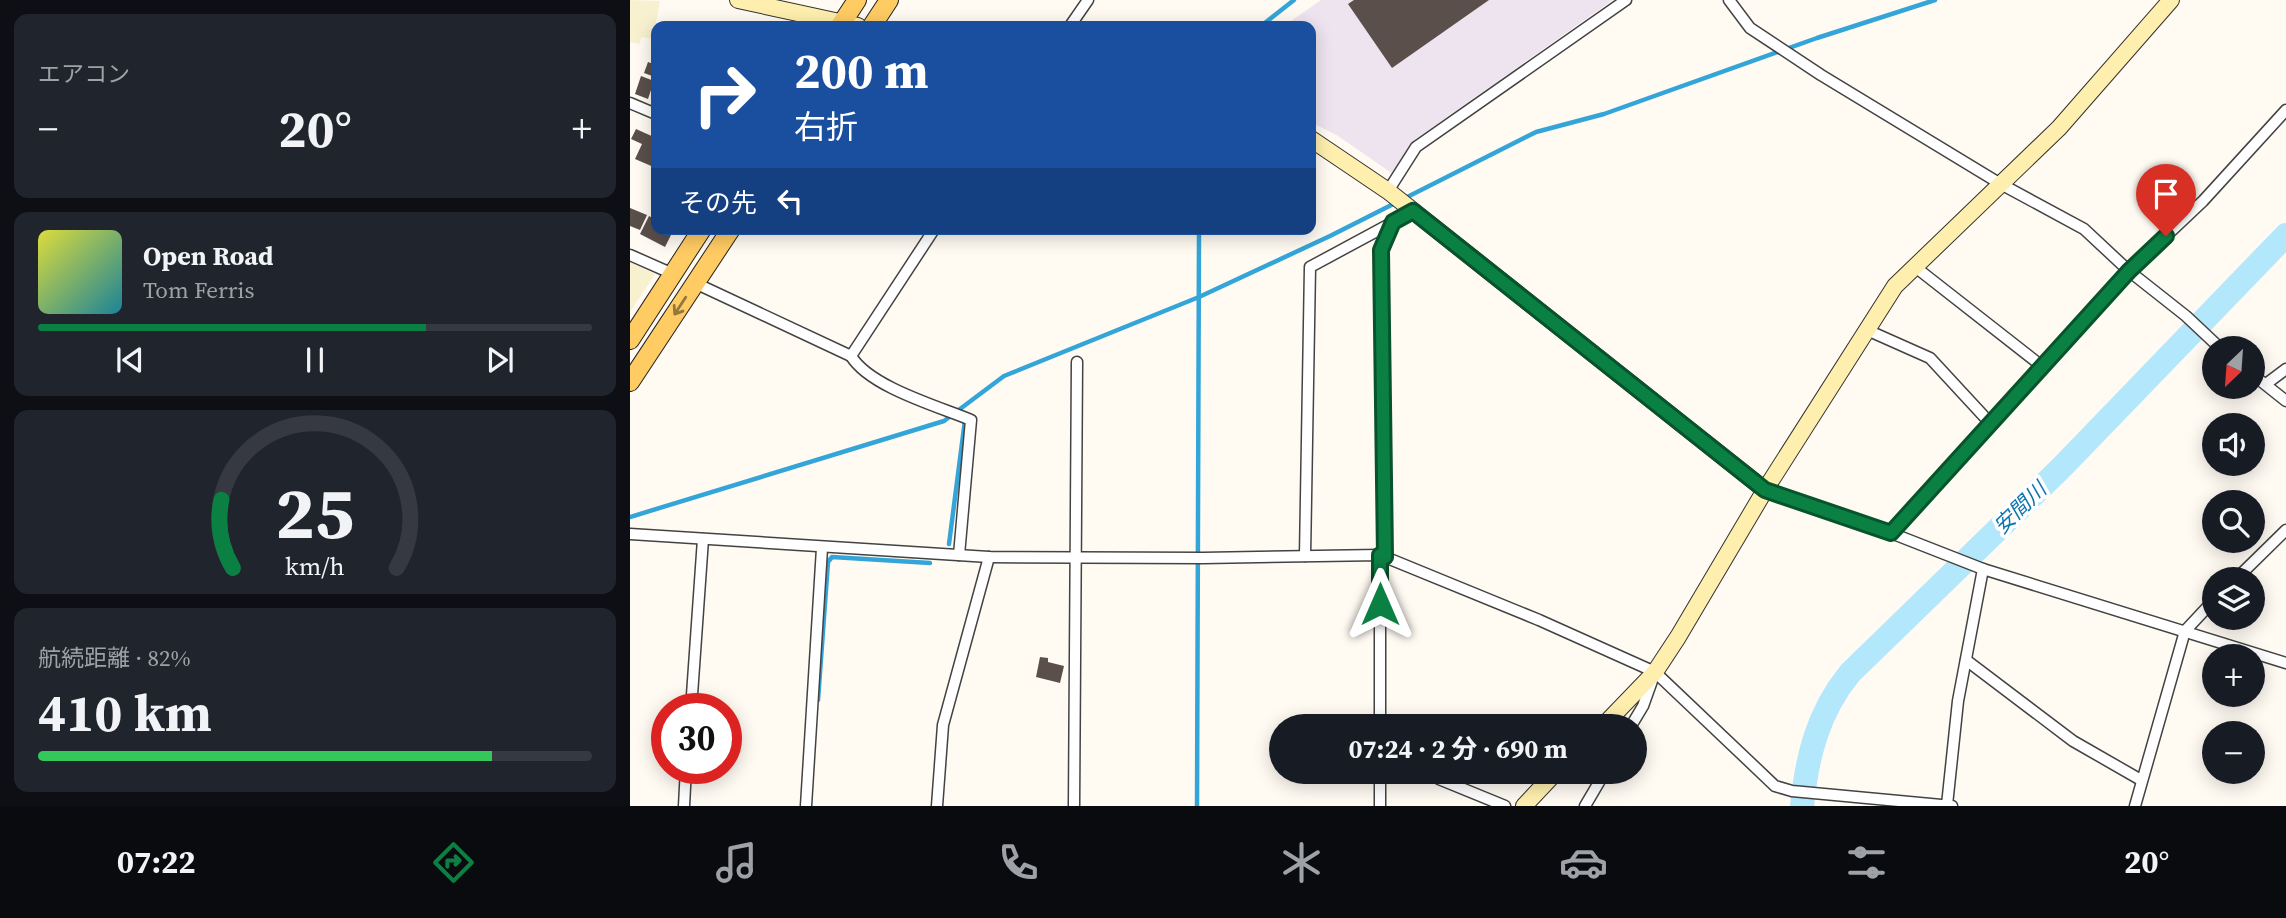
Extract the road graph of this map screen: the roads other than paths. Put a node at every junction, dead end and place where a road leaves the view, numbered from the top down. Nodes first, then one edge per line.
1 (742, 0) edge
2 (857, 0) edge
3 (889, 0) edge
4 (1088, 0) edge
5 (1626, 0) edge
6 (1730, 0) edge
7 (2171, 0) edge
8 (830, 21) edge
9 (849, 21) edge
10 (875, 21) edge
11 (1073, 21) edge
12 (630, 103) edge
13 (2286, 110) edge
14 (651, 112) edge
15 (1316, 142) edge
16 (1999, 183) junction
17 (1391, 193) junction
18 (1411, 209) junction
19 (1393, 222) junction
20 (698, 235) edge
21 (727, 235) edge
22 (929, 235) edge
23 (630, 255) edge
24 (1914, 266) junction
25 (2129, 271) junction
26 (673, 274) junction
27 (695, 283) junction
28 (1867, 330) junction
29 (2204, 336) edge
30 (630, 340) edge
31 (851, 356) junction
32 (1077, 362) dead end
33 (2043, 367) junction
34 (2286, 369) edge
35 (630, 382) edge
36 (2266, 384) joint
37 (2286, 401) edge
38 (1992, 424) junction
39 (1765, 490) junction
40 (2286, 530) edge
41 (1891, 533) junction
42 (630, 534) edge
43 (703, 539) junction
44 (822, 548) junction
45 (959, 555) junction
46 (1305, 556) junction
47 (1382, 556) junction
48 (989, 557) junction
49 (1076, 558) junction
50 (2248, 567) edge
51 (1983, 569) junction
52 (2202, 613) edge
53 (2185, 631) junction
54 (1966, 660) junction
55 (2286, 663) edge
56 (1655, 672) junction
57 (692, 693) edge
58 (1380, 714) edge
59 (1615, 714) edge
60 (1638, 714) edge
61 (2141, 780) junction
62 (686, 784) edge
63 (1380, 784) edge
64 (1451, 784) edge
65 (1545, 784) edge
66 (1598, 784) edge
67 (1900, 804) edge
68 (684, 806) edge
69 (806, 806) edge
70 (937, 806) edge
71 (1074, 806) edge
72 (1380, 806) edge
73 (1505, 806) edge
74 (1524, 806) edge
75 (1586, 806) edge
76 (1950, 806) edge
77 (2134, 806) edge

1 - 8 street
2 - 9 main road
3 - 10 main road
4 - 11 street
5 - 17 street
6 - 16 street
7 - 16 street
12 - 14 street
13 - 25 street
15 - 17 street
16 - 24 street
16 - 25 street
17 - 18 street
18 - 19 street
18 - 39 street
19 - 46 street
19 - 47 street
20 - 26 main road
21 - 27 main road
22 - 31 street
23 - 26 street
24 - 28 street
24 - 33 street
25 - 29 street
25 - 33 street
26 - 30 main road
27 - 31 street
27 -> 35 main road
28 - 38 street
28 - 39 street
31 - 45 street
32 - 49 street
33 - 38 street
34 - 36 street
36 - 37 street
38 - 41 street
39 - 41 street
39 - 56 street
40 - 50 street
41 - 51 street
42 - 43 street
43 - 44 street
43 - 57 street
44 - 45 street
44 - 69 street
45 - 48 street
46 - 47 street
46 - 49 street
47 - 56 street
47 - 58 street
48 - 49 street
48 - 70 street
49 - 71 street
51 - 53 street
51 - 54 street
52 - 53 street
53 - 55 street
53 - 61 street
54 - 61 street
54 - 76 street
56 - 59 street
56 - 60 street
56 - 67 street
61 - 77 street
62 - 68 street
63 - 72 street
64 - 73 street
65 - 74 street
66 - 75 street
67 - 76 street

